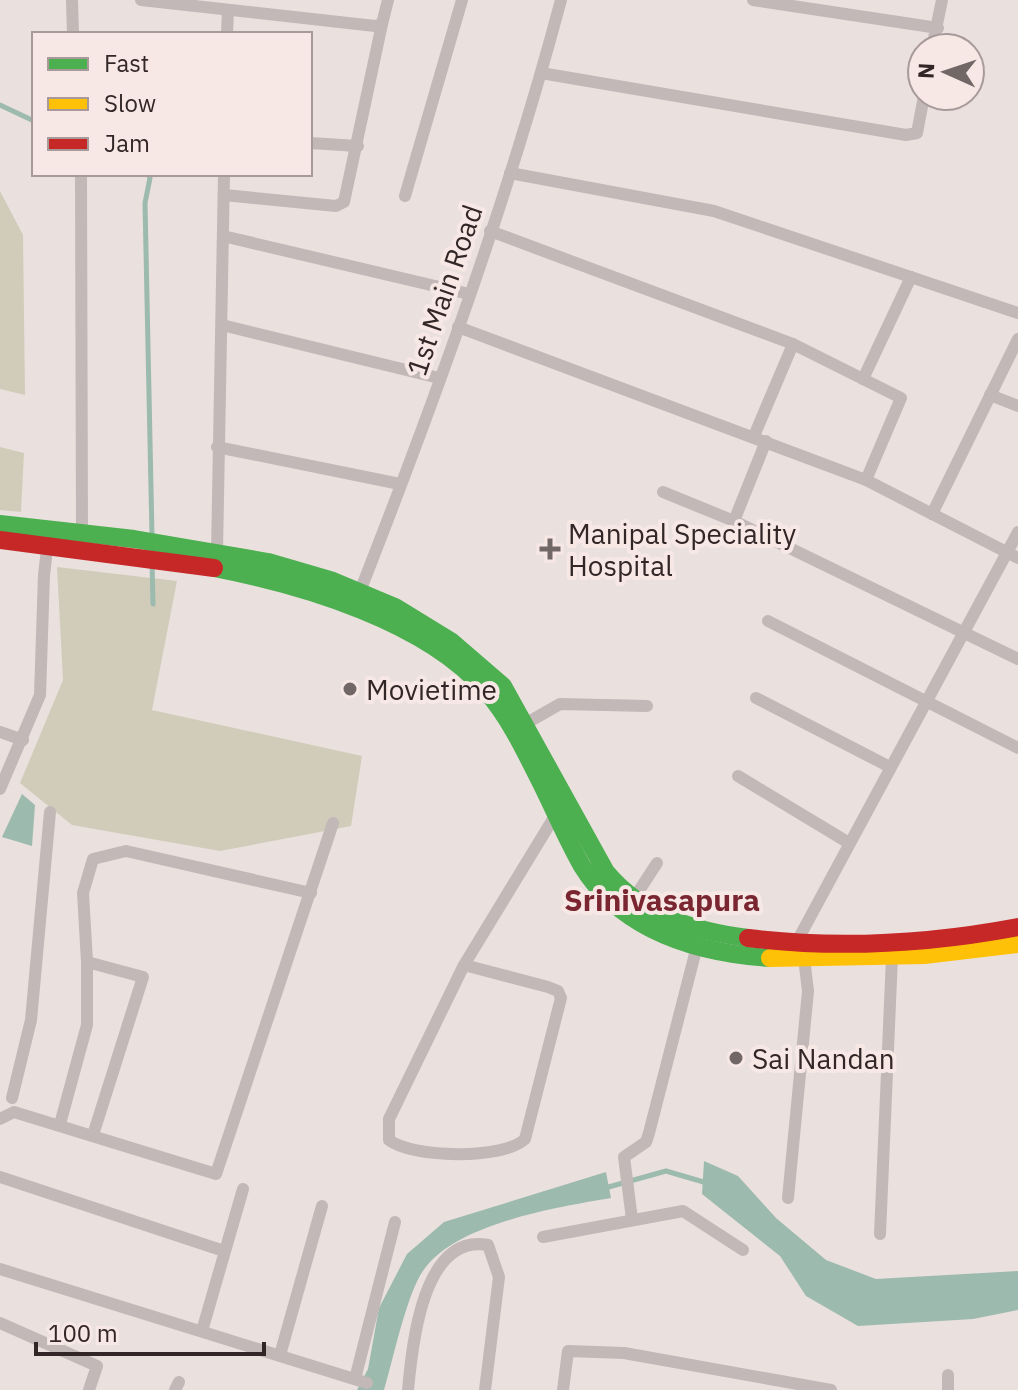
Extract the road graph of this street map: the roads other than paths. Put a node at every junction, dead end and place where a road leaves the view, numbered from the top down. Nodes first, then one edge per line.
1 (72, 0) edge
2 (141, 0) edge
3 (388, 0) edge
4 (462, 0) edge
5 (561, 0) edge
6 (753, 0) edge
7 (942, 0) edge
8 (228, 10) junction
9 (382, 24) junction
10 (938, 28) junction
11 (73, 32) edge
12 (227, 32) edge
13 (937, 32) edge
14 (541, 73) junction
15 (921, 112) edge
16 (312, 143) edge
17 (358, 146) junction
18 (510, 173) junction
19 (81, 176) edge
20 (224, 176) edge
21 (224, 195) junction
22 (405, 196) dead end
23 (490, 231) junction
24 (223, 236) junction
25 (911, 277) junction
26 (469, 294) junction
27 (1018, 313) edge
28 (222, 325) junction
29 (458, 327) junction
30 (1018, 339) edge
31 (793, 344) junction
32 (439, 378) junction
33 (863, 379) junction
34 (990, 395) junction
35 (1018, 406) edge
36 (760, 439) junction
37 (217, 447) junction
38 (866, 480) junction
39 (400, 484) junction
40 (663, 492) dead end
41 (932, 514) junction
42 (734, 521) junction
43 (0, 524) edge
44 (1018, 532) edge
45 (82, 533) junction
46 (49, 538) junction
47 (0, 540) edge
48 (217, 552) junction
49 (1012, 555) edge
50 (358, 599) junction
51 (768, 621) dead end
52 (964, 630) junction
53 (1018, 659) edge
54 (756, 698) dead end
55 (926, 699) junction
56 (647, 706) dead end
57 (525, 724) junction
58 (0, 732) edge
59 (23, 740) junction
60 (1018, 748) edge
61 (890, 767) junction
62 (738, 776) dead end
63 (0, 789) edge
64 (50, 812) dead end
65 (556, 814) junction
66 (333, 823) dead end
67 (849, 843) junction
68 (657, 863) dead end
69 (311, 893) junction
70 (633, 900) junction
71 (1018, 927) edge
72 (1018, 944) edge
73 (697, 946) junction
74 (796, 952) junction
75 (892, 957) junction
76 (87, 962) junction
77 (464, 965) junction
78 (6, 1096) edge
79 (14, 1112) junction
80 (0, 1119) edge
81 (60, 1124) junction
82 (93, 1135) junction
83 (0, 1177) edge
84 (243, 1189) dead end
85 (788, 1198) dead end
86 (322, 1206) dead end
87 (632, 1219) junction
88 (395, 1222) dead end
89 (880, 1234) dead end
90 (543, 1237) dead end
91 (743, 1250) dead end
92 (224, 1251) junction
93 (0, 1269) edge
94 (0, 1323) edge
95 (202, 1331) junction
96 (280, 1355) junction
97 (948, 1375) dead end
98 (89, 1390) edge
99 (408, 1390) edge
100 (485, 1390) edge
101 (563, 1390) edge
102 (831, 1390) edge
103 (948, 1390) edge

1 - 11 street
2 - 8 street
3 - 9 street
4 - 22 street
5 - 14 street, 1st Main Road
6 - 10 street
7 - 10 street
8 - 9 street
8 - 12 street
9 - 17 street
10 - 13 street
14 - 15 street
14 - 18 street, 1st Main Road
16 - 17 street
17 - 21 street
18 - 23 street, 1st Main Road
18 - 25 street
19 - 45 street
20 - 21 street
21 - 24 street
23 - 26 street, 1st Main Road
23 - 31 street
24 - 26 street
24 - 28 street
25 - 27 street
25 - 33 street
26 - 29 street, 1st Main Road
28 - 32 street
28 - 37 street
29 - 32 street, 1st Main Road
29 - 36 street
30 - 34 street
31 - 33 street
31 - 36 street
32 - 39 street, 1st Main Road
33 - 38 street
34 - 35 street
34 - 41 street
36 - 38 street
36 - 42 street
37 - 39 street
37 - 48 street
38 - 41 street
39 - 50 street, 1st Main Road
40 - 42 street
41 - 49 street
42 - 52 street
43 - 46 main road
44 - 49 street
45 - 46 main road
45 - 48 main road
46 - 47 main road
46 - 50 main road
46 - 59 street
48 - 50 main road
49 - 52 street
50 - 57 main road
50 - 65 main road
51 - 55 street
52 - 53 street
52 - 55 street
54 - 61 street
55 - 60 street
55 - 61 street
56 - 57 street
57 - 70 main road
58 - 59 street
59 - 63 street
61 - 67 street
62 - 67 street
64 - 78 street
65 - 73 main road
65 - 77 street
66 - 69 street
67 - 74 street
68 - 70 street
69 - 76 street
69 - 82 street
70 - 74 main road
71 - 74 main road
72 - 75 main road
73 - 74 main road
73 - 87 street
74 - 75 main road
74 - 85 street
75 - 89 street
76 - 81 street
76 - 82 street
77 - 77 street
78 - 79 street
79 - 80 street
79 - 81 street
81 - 82 street
83 - 92 street
84 - 92 street
86 - 96 street
87 - 90 street
87 - 91 street
88 - 96 street
92 - 95 street
93 - 95 street
94 - 98 street
95 - 96 street
97 - 103 street
99 - 100 street
101 - 102 street

